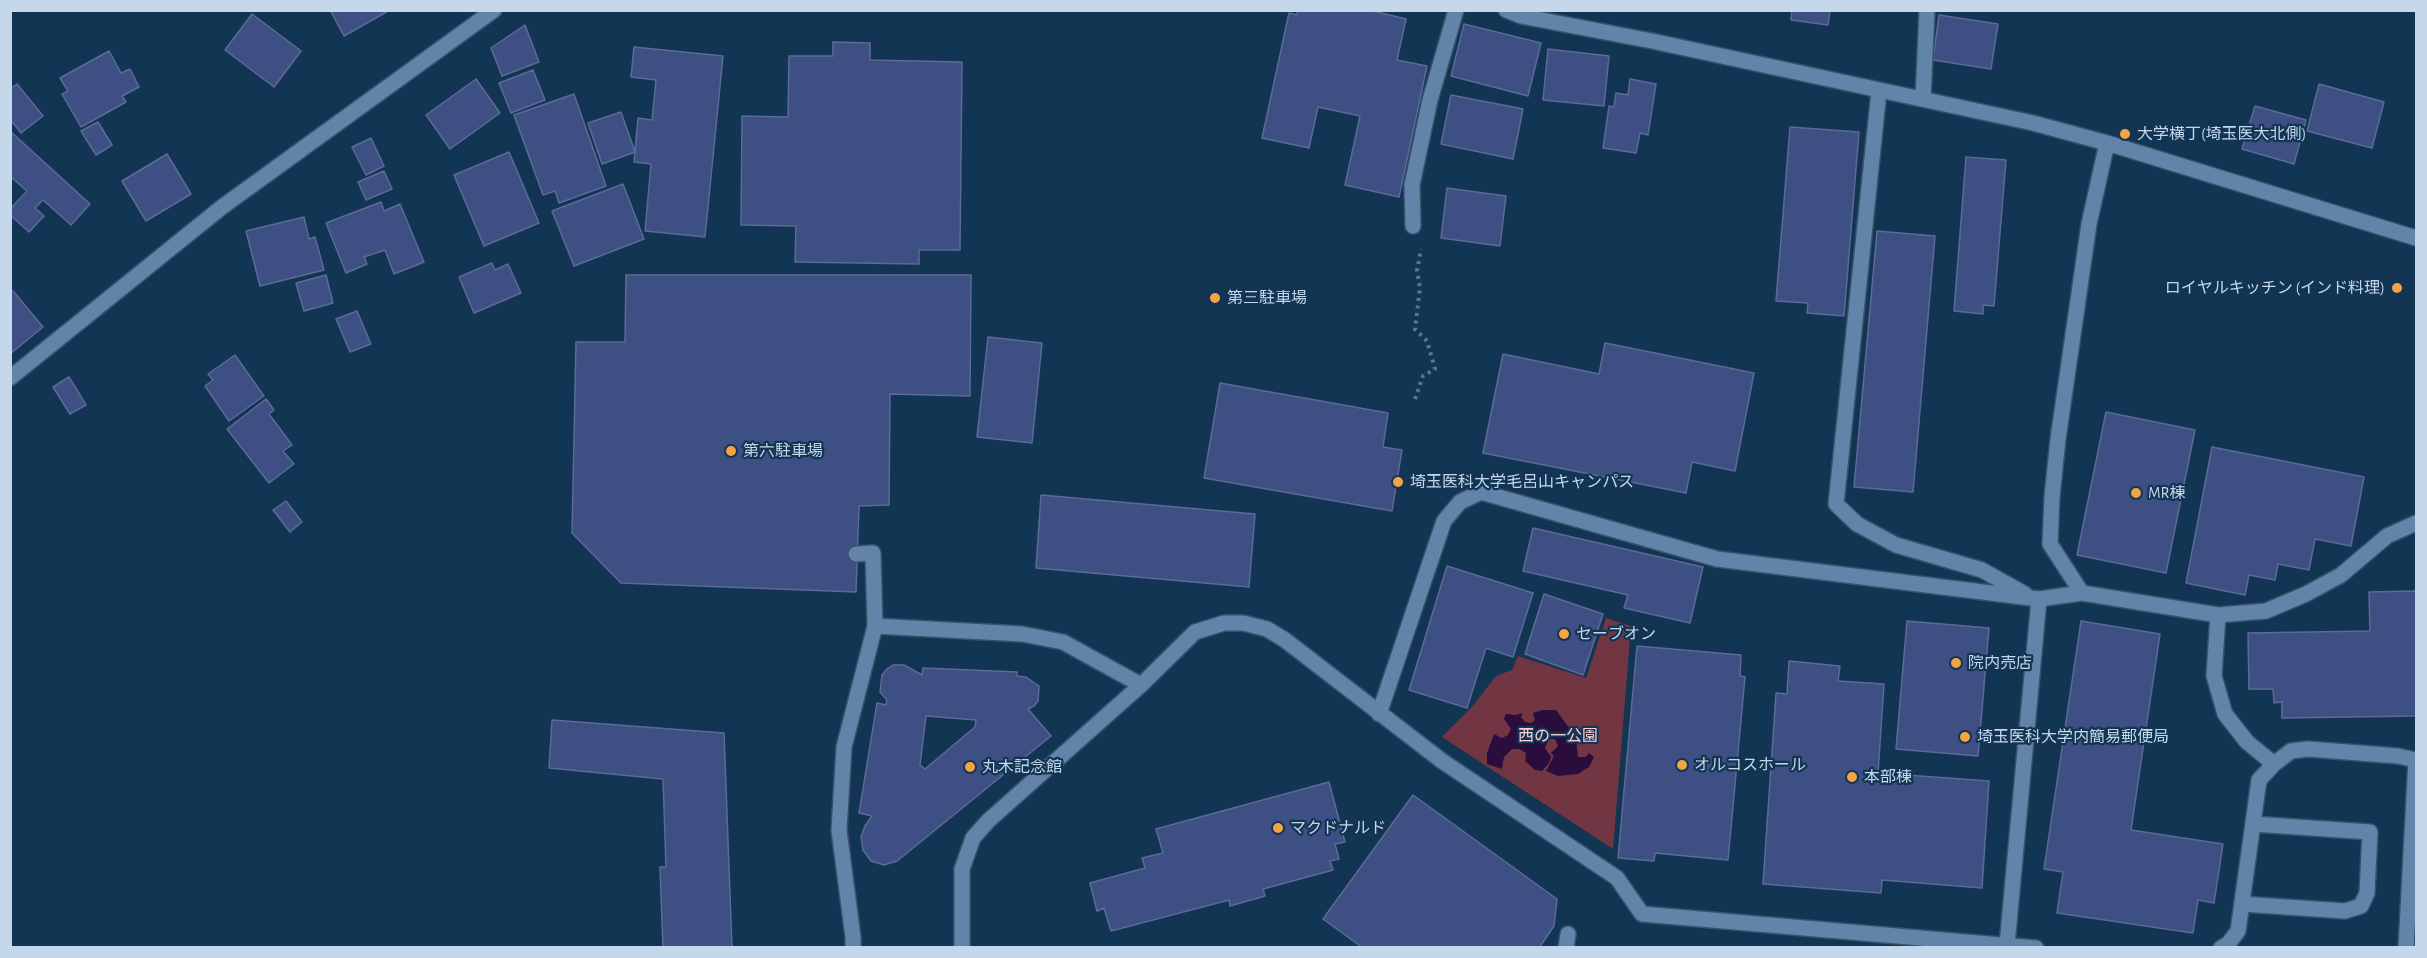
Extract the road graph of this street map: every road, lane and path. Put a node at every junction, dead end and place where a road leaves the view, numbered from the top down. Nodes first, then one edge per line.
1 (494, 10) edge
2 (1456, 10) edge
3 (1506, 10) edge
4 (1927, 10) edge
5 (1879, 91) junction
6 (1923, 99) junction
7 (2107, 143) junction
8 (1413, 226) dead end
9 (2416, 238) edge
10 (1421, 247) dead end
11 (10, 378) edge
12 (1415, 399) dead end
13 (2416, 523) edge
14 (856, 554) dead end
15 (2082, 593) junction
16 (2039, 599) junction
17 (2218, 615) junction
18 (875, 626) junction
19 (1141, 685) junction
20 (1379, 714) junction
21 (2416, 760) edge
22 (2274, 764) junction
23 (2253, 824) junction
24 (2242, 904) junction
25 (2007, 945) junction
26 (853, 948) edge
27 (962, 948) edge
28 (2036, 948) edge
29 (2221, 948) edge
30 (2406, 948) edge

1 - 11 street
2 - 8 street
3 - 5 street
4 - 6 street
5 - 6 street
5 - 16 street
6 - 7 street
7 - 9 street
7 - 15 street
10 - 12 path
13 - 17 street
14 - 18 street
15 - 16 street
15 - 17 street
16 - 20 street
16 - 25 street
17 - 22 street
18 - 19 street
18 - 26 street
19 - 20 street
19 - 27 street
20 - 25 street
21 - 22 street
21 - 30 street
22 - 23 street
23 - 24 street
23 - 24 street
24 - 29 street
25 - 28 street

